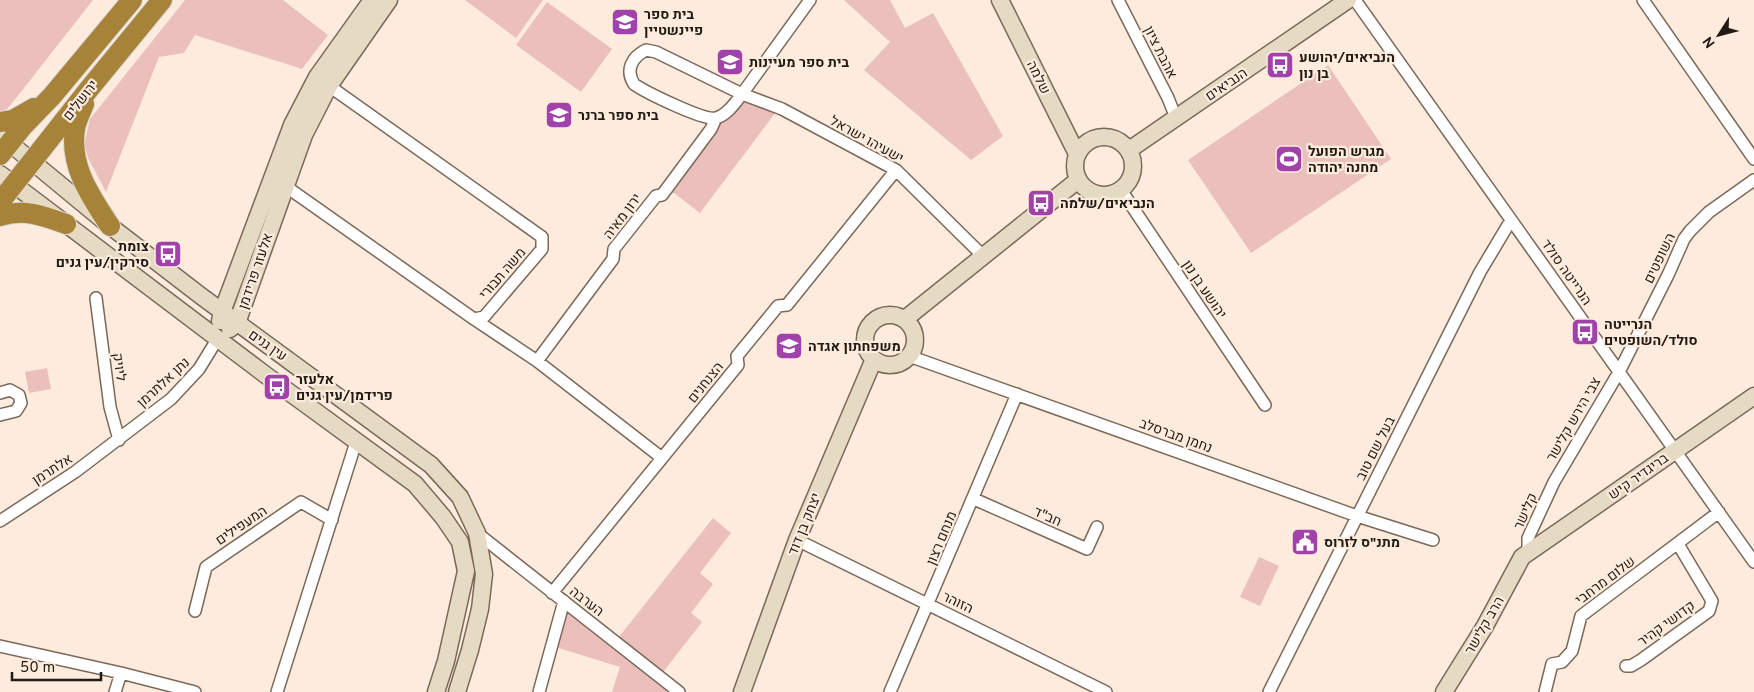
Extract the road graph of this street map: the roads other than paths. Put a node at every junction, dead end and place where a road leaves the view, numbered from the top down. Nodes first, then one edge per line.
1 (132, 0) edge
2 (162, 0) edge
3 (372, 0) edge
4 (389, 0) edge
5 (810, 0) edge
6 (1000, 0) edge
7 (1118, 0) edge
8 (1348, 0) edge
9 (1355, 0) edge
10 (1644, 0) edge
11 (323, 82) junction
12 (89, 88) junction
13 (742, 94) junction
14 (52, 96) junction
15 (716, 118) junction
16 (1176, 118) junction
17 (0, 122) edge
18 (3, 145) edge
19 (1129, 150) junction
20 (1078, 154) junction
21 (1754, 159) edge
22 (31, 162) junction
23 (896, 170) junction
24 (7, 180) edge
25 (1078, 180) junction
26 (1754, 180) edge
27 (279, 182) junction
28 (1120, 190) junction
29 (0, 202) edge
30 (0, 216) edge
31 (1511, 220) junction
32 (66, 224) junction
33 (110, 226) junction
34 (983, 256) junction
35 (235, 276) junction
36 (201, 296) junction
37 (96, 298) dead end
38 (222, 312) junction
39 (474, 319) junction
40 (904, 319) junction
41 (237, 323) junction
42 (218, 338) junction
43 (909, 356) junction
44 (874, 359) junction
45 (537, 361) junction
46 (1619, 372) junction
47 (0, 393) edge
48 (1017, 394) junction
49 (1754, 396) edge
50 (1265, 404) dead end
51 (0, 415) edge
52 (119, 440) junction
53 (356, 442) junction
54 (1675, 451) junction
55 (662, 458) junction
56 (1554, 482) joint
57 (974, 499) junction
58 (1719, 512) junction
59 (1357, 516) junction
60 (0, 520) edge
61 (332, 520) junction
62 (1097, 527) dead end
63 (477, 533) junction
64 (797, 540) junction
65 (1433, 540) dead end
66 (1678, 544) junction
67 (1525, 555) junction
68 (1754, 562) edge
69 (552, 593) junction
70 (564, 602) junction
71 (929, 605) junction
72 (195, 611) dead end
73 (0, 646) edge
74 (1626, 666) dead end
75 (121, 672) junction
76 (1090, 688) edge
77 (115, 692) edge
78 (195, 692) edge
79 (277, 692) edge
80 (436, 692) edge
81 (457, 692) edge
82 (539, 692) edge
83 (679, 692) edge
84 (742, 692) edge
85 (890, 692) edge
86 (1106, 692) edge
87 (1269, 692) edge
88 (1444, 692) edge
89 (1545, 692) edge

1 - 14 highway, ירושלים
2 - 12 highway, ירושלים
3 - 11 street, אלעזר פרידמן
4 - 11 street, אלעזר פרידמן
5 - 13 street
6 - 20 street, שלמה
7 - 16 street, אהבת ציון
8 - 16 street, הנביאים
9 - 31 street, הנרייטה סולד
10 - 21 street
11 - 27 street, אלעזר פרידמן
11 - 39 street, משה תבורי
12 - 22 highway, ירושלים
12 - 33 highway
13 - 15 street
13 - 15 street, ישעיהו ישראל
13 - 23 street, ישעיהו ישראל
14 - 17 highway
14 - 18 highway, ירושלים
15 - 45 street, ירון מאיה
16 - 19 street, הנביאים
18 - 22 street, עין גנים
19 - 20 street
19 - 28 street
20 - 25 street
22 - 24 highway, ירושלים
22 - 33 street, עין גנים
23 - 34 street, ישעיהו ישראל
23 - 55 street, הצנחנים
24 - 29 highway, ירושלים
24 - 32 street, עין גנים
25 - 28 street
25 - 34 street
26 - 46 street, השופטים
27 - 35 street, אלעזר פרידמן
27 - 39 street
27 - 41 street, אלעזר פרידמן
28 - 50 street, יהושע בן נון
30 - 32 highway
31 - 46 street, הנרייטה סולד
31 - 59 street, בעל שם טוב
32 - 42 street, עין גנים
33 - 36 street, עין גנים
34 - 40 street
35 - 36 street
35 - 38 street, אלעזר פרידמן
36 - 38 street, עין גנים
37 - 52 street, ליויק
38 - 41 street, עין גנים
38 - 42 street, אלעזר פרידמן
39 - 45 street
40 - 43 street
40 - 44 street
41 - 42 street, אלעזר פרידמן
41 - 63 street, עין גנים
42 - 52 street, נתן אלתרמן
42 - 53 street, עין גנים
43 - 44 street
43 - 48 street, נחמן מברסלב
44 - 64 street, יצחק בן דוד
45 - 55 street
46 - 54 street, הנרייטה סולד
46 - 56 street, צבי הירש קלישר
47 - 51 street
48 - 57 street, מנחם רצון
48 - 59 street, נחמן מברסלב
49 - 54 street, בריגדיר קיש
52 - 60 street, אלתרמן
53 - 61 street
53 - 80 street, עין גנים
54 - 58 street, הנרייטה סולד
54 - 67 street, בריגדיר קיש
55 - 69 street, הצנחנים
56 - 67 street, קלישר
57 - 62 street, חב"ד
57 - 71 street, מנחם רצון
58 - 66 street, שלום מרחבי
58 - 68 street, הנרייטה סולד
59 - 65 street, נחמן מברסלב
59 - 87 street, בעל שם טוב
61 - 72 street, המעפילים
61 - 79 street
63 - 69 street, הערבה
63 - 81 street, עין גנים
64 - 71 street, הזוהר
64 - 84 street, יצחק בן דוד
66 - 74 street, קדושי קהיר
66 - 89 street, שלום מרחבי
67 - 88 street, הרב קלישר
69 - 70 street, הערבה
70 - 82 street
70 - 83 street, הערבה
71 - 76 street, הזוהר
71 - 85 street, מנחם רצון
73 - 75 street
75 - 77 street
75 - 78 street
76 - 86 street, הזוהר

